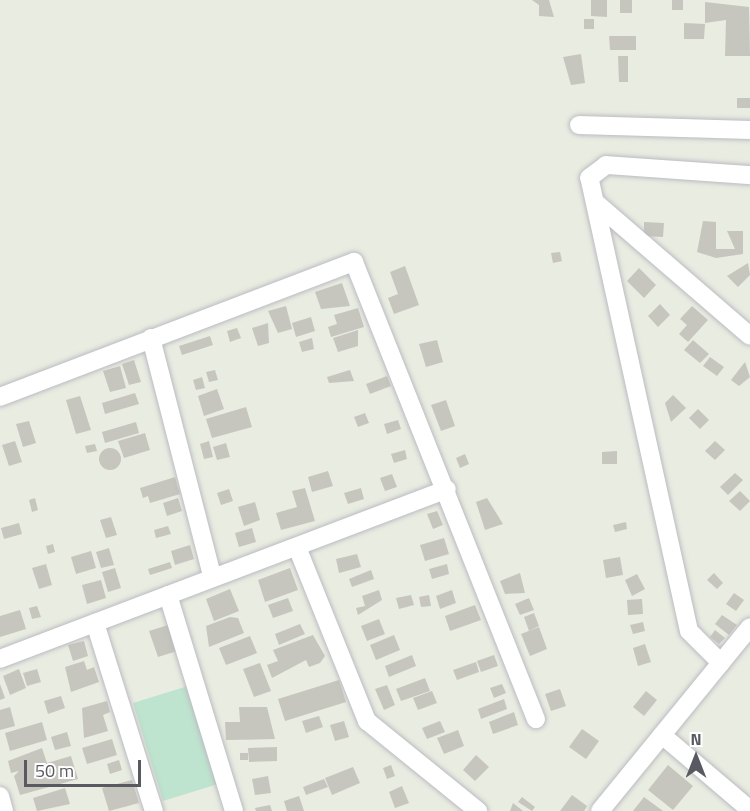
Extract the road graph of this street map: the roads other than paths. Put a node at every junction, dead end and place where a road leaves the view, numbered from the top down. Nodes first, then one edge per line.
1 (579, 125) dead end
2 (750, 130) edge
3 (750, 175) edge
4 (596, 203) junction
5 (750, 336) edge
6 (151, 338) junction
7 (0, 397) edge
8 (447, 489) junction
9 (297, 547) junction
10 (212, 576) junction
11 (168, 595) junction
12 (95, 623) junction
13 (750, 627) edge
14 (0, 659) edge
15 (721, 663) junction
16 (536, 719) dead end
17 (662, 735) junction
18 (0, 796) edge
19 (750, 810) edge
20 (4, 811) edge
21 (154, 811) edge
22 (234, 811) edge
23 (478, 811) edge
24 (600, 811) edge

1 - 2 street
3 - 4 street
4 - 5 street
4 - 15 street
6 - 7 street
6 - 8 street
6 - 10 street
8 - 9 street
8 - 16 street
9 - 10 street
9 - 23 street
10 - 11 street
11 - 12 street
11 - 22 street
12 - 14 street
12 - 21 street
13 - 15 street
15 - 17 street
17 - 19 street
17 - 24 street
18 - 20 street

